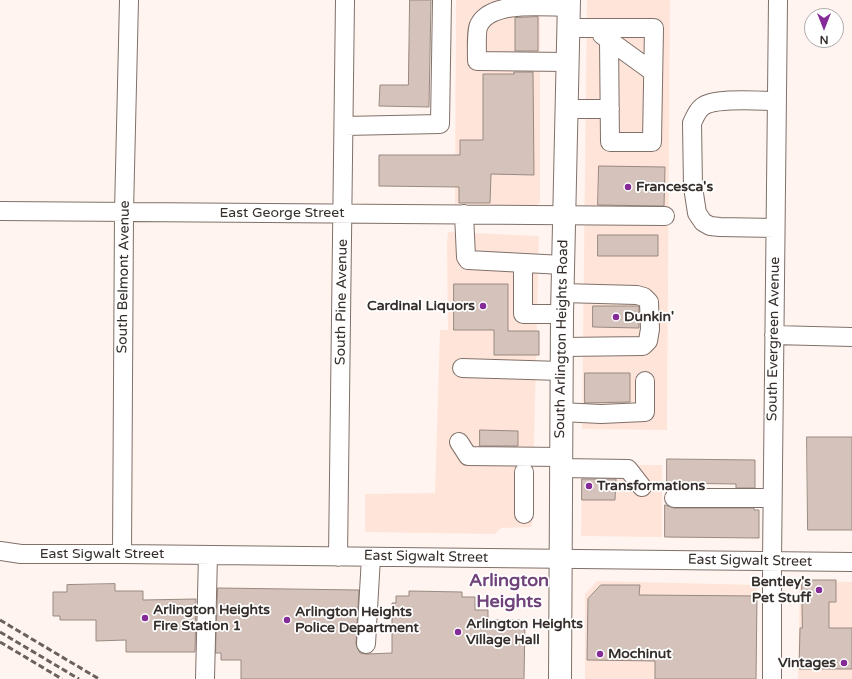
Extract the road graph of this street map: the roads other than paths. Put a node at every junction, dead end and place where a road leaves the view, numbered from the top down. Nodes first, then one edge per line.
1 (129, 0) edge
2 (345, 0) edge
3 (442, 0) edge
4 (778, 0) edge
5 (568, 12) edge
6 (594, 28) junction
7 (609, 40) junction
8 (567, 62) junction
9 (653, 72) junction
10 (777, 101) junction
11 (566, 109) junction
12 (610, 109) junction
13 (344, 126) junction
14 (0, 211) edge
15 (124, 212) junction
16 (343, 213) junction
17 (464, 214) junction
18 (564, 214) junction
19 (665, 216) dead end
20 (775, 228) junction
21 (523, 263) junction
22 (563, 265) junction
23 (562, 293) junction
24 (562, 314) junction
25 (774, 335) junction
26 (852, 337) edge
27 (562, 347) junction
28 (462, 368) dead end
29 (561, 371) junction
30 (645, 380) dead end
31 (561, 412) junction
32 (459, 442) dead end
33 (561, 463) junction
34 (524, 472) dead end
35 (642, 487) dead end
36 (674, 498) dead end
37 (772, 498) junction
38 (524, 514) dead end
39 (0, 551) edge
40 (122, 554) junction
41 (208, 555) junction
42 (338, 556) junction
43 (371, 557) junction
44 (560, 559) junction
45 (772, 561) junction
46 (852, 562) edge
47 (366, 644) dead end
48 (205, 679) edge
49 (560, 679) edge
50 (772, 679) edge

1 - 15 street, South Belmont Avenue
2 - 13 street, South Pine Avenue
3 - 13 street
4 - 10 street, South Evergreen Avenue
5 - 6 street
5 - 8 main road, South Arlington Heights Road
5 - 8 street
6 - 7 street
6 - 9 street
7 - 9 street
7 - 12 street
8 - 11 main road, South Arlington Heights Road
9 - 12 street
10 - 20 street, South Evergreen Avenue
10 - 20 street
11 - 12 street
11 - 18 main road, South Arlington Heights Road
13 - 16 street, South Pine Avenue
14 - 15 street, East George Street
15 - 16 street, East George Street
15 - 40 street, South Belmont Avenue
16 - 17 street, East George Street
16 - 42 street, South Pine Avenue
17 - 18 street, East George Street
17 - 21 street
18 - 19 street, East George Street
18 - 22 main road, South Arlington Heights Road
20 - 25 street, South Evergreen Avenue
21 - 22 street
21 - 24 street
22 - 23 main road, South Arlington Heights Road
23 - 24 main road, South Arlington Heights Road
23 - 27 street
24 - 27 main road, South Arlington Heights Road
25 - 26 street
25 - 37 street, South Evergreen Avenue
27 - 29 main road, South Arlington Heights Road
28 - 29 street
29 - 31 main road, South Arlington Heights Road
30 - 31 street
31 - 33 main road, South Arlington Heights Road
32 - 33 street
33 - 35 street
33 - 44 main road, South Arlington Heights Road
34 - 38 street
36 - 37 street
37 - 45 street, South Evergreen Avenue
39 - 40 street, East Sigwalt Street
40 - 41 street, East Sigwalt Street
41 - 42 street, East Sigwalt Street
41 - 48 street
42 - 43 street, East Sigwalt Street
43 - 44 street, East Sigwalt Street
43 - 47 street
44 - 45 street, East Sigwalt Street
44 - 49 main road, South Arlington Heights Road
45 - 46 street, East Sigwalt Street
45 - 50 street, South Evergreen Avenue

